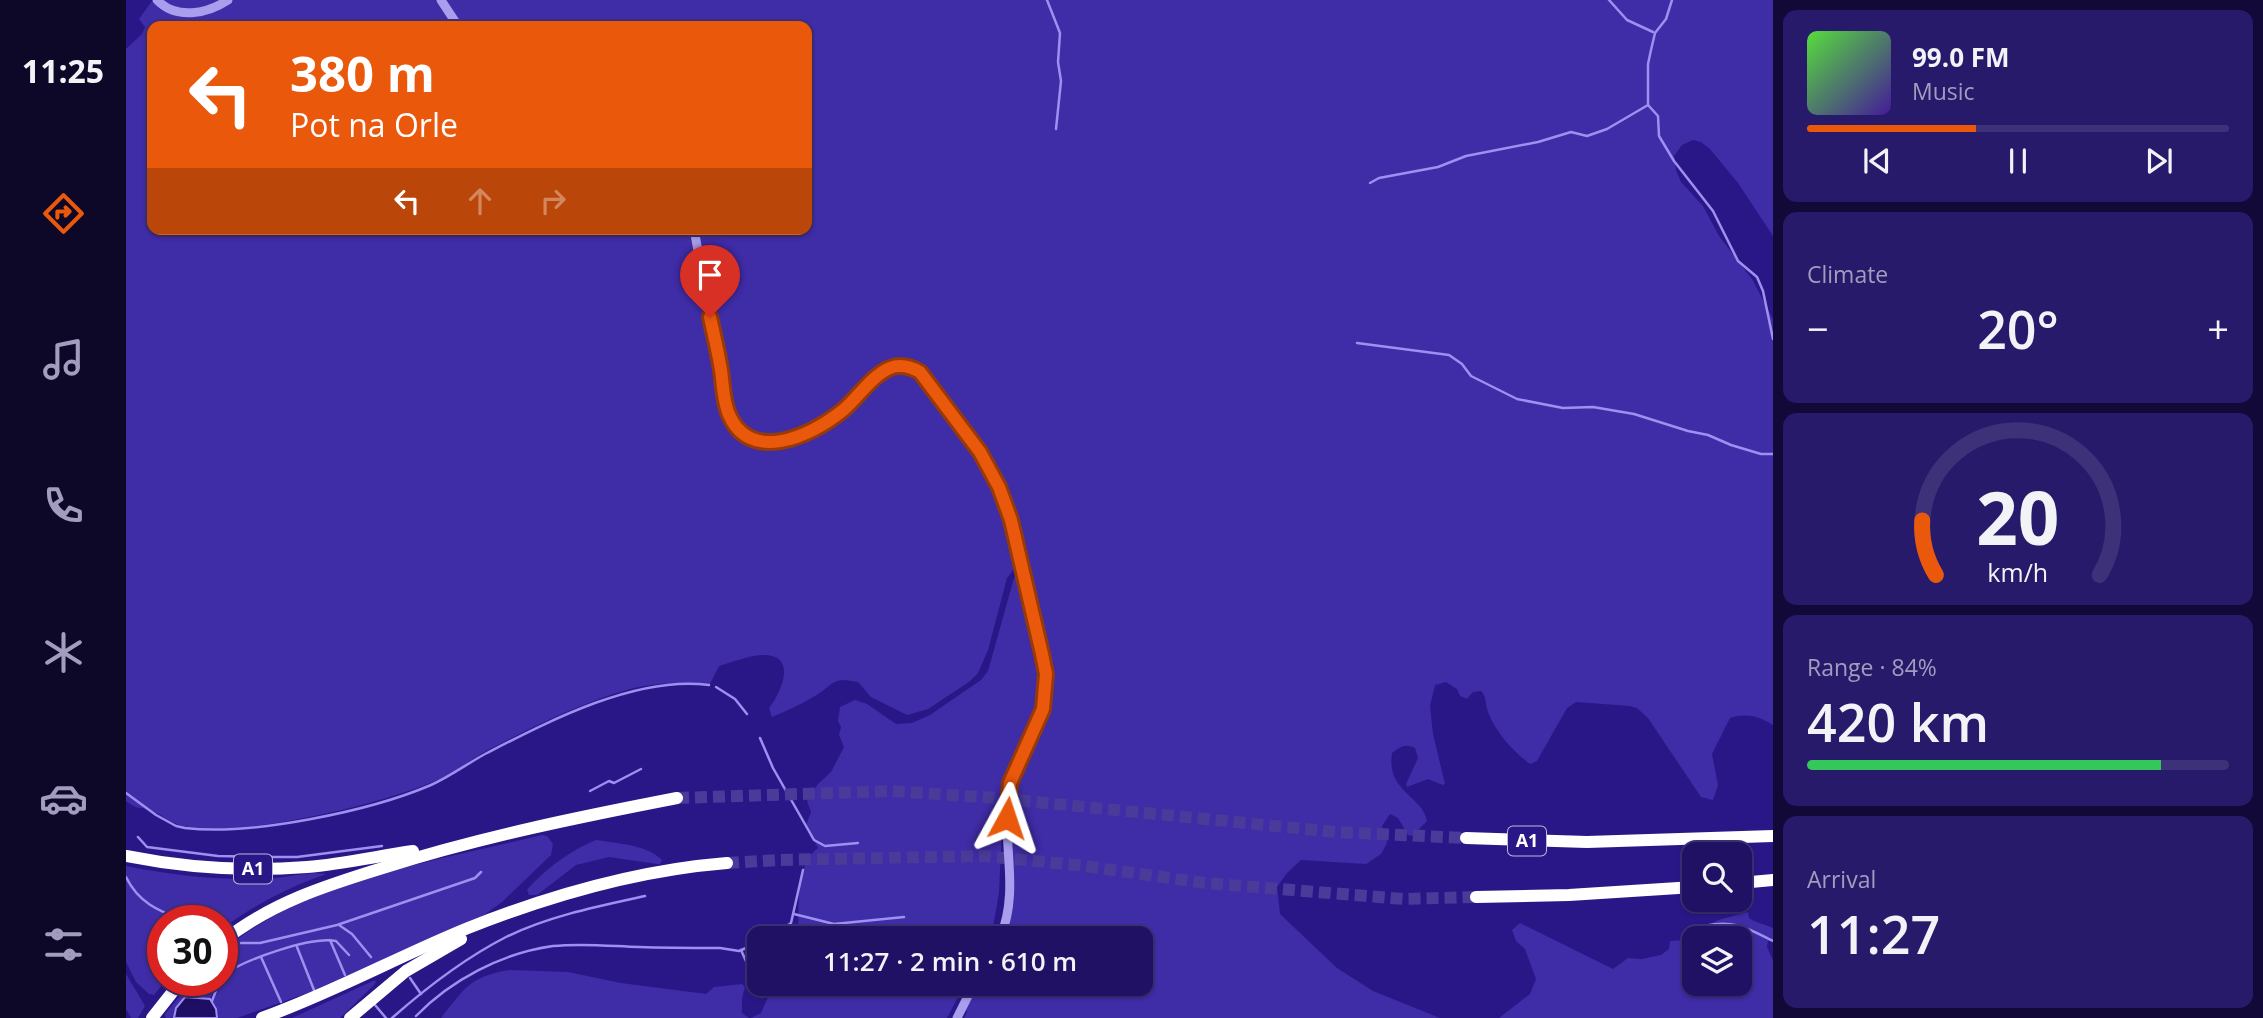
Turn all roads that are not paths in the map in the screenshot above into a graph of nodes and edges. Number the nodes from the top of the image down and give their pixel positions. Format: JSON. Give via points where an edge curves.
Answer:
{"nodes":[{"id":1,"x":157,"y":0,"type":"edge"},
{"id":2,"x":228,"y":0,"type":"edge"},
{"id":3,"x":441,"y":0,"type":"edge"},
{"id":4,"x":455,"y":21,"type":"edge"},
{"id":5,"x":695,"y":235,"type":"edge"},
{"id":6,"x":677,"y":798,"type":"tunnel mouth"},
{"id":7,"x":1767,"y":837,"type":"edge"},
{"id":8,"x":1466,"y":838,"type":"tunnel mouth"},
{"id":9,"x":445,"y":848,"type":"junction"},
{"id":10,"x":126,"y":856,"type":"edge"},
{"id":11,"x":727,"y":863,"type":"tunnel mouth"},
{"id":12,"x":1773,"y":880,"type":"edge"},
{"id":13,"x":1752,"y":882,"type":"edge"},
{"id":14,"x":1682,"y":888,"type":"edge"},
{"id":15,"x":1476,"y":898,"type":"tunnel mouth"},
{"id":16,"x":481,"y":924,"type":"junction"},
{"id":17,"x":1003,"y":926,"type":"edge"},
{"id":18,"x":238,"y":930,"type":"edge"},
{"id":19,"x":169,"y":996,"type":"edge"},
{"id":20,"x":968,"y":996,"type":"edge"},
{"id":21,"x":152,"y":1018,"type":"edge"},
{"id":22,"x":262,"y":1018,"type":"edge"},
{"id":23,"x":350,"y":1018,"type":"edge"},
{"id":24,"x":957,"y":1018,"type":"edge"}],
"edges":[{"from":1,"to":2,"type":"street","via":[[167,9],[189,13]]},
{"from":3,"to":4,"type":"street"},
{"from":5,"to":17,"type":"street","via":[[724,398],[743,435],[766,442],[802,435],[843,411],[889,368],[912,367],[932,386],[980,452],[999,487],[1011,520],[1046,674],[1039,722],[1010,783],[1011,880]]},
{"from":6,"to":9,"type":"highway","number":"A1"},
{"from":7,"to":8,"type":"highway","number":"A1","via":[[1587,842]]},
{"from":9,"to":10,"type":"highway","number":"A1","via":[[262,869],[190,867]]},
{"from":9,"to":18,"type":"highway","via":[[299,896]]},
{"from":11,"to":16,"type":"highway","via":[[605,884]]},
{"from":12,"to":13,"type":"highway"},
{"from":14,"to":15,"type":"highway"},
{"from":16,"to":22,"type":"highway"},
{"from":16,"to":23,"type":"highway","via":[[396,978]]},
{"from":19,"to":21,"type":"highway"},
{"from":20,"to":24,"type":"street"}]}
